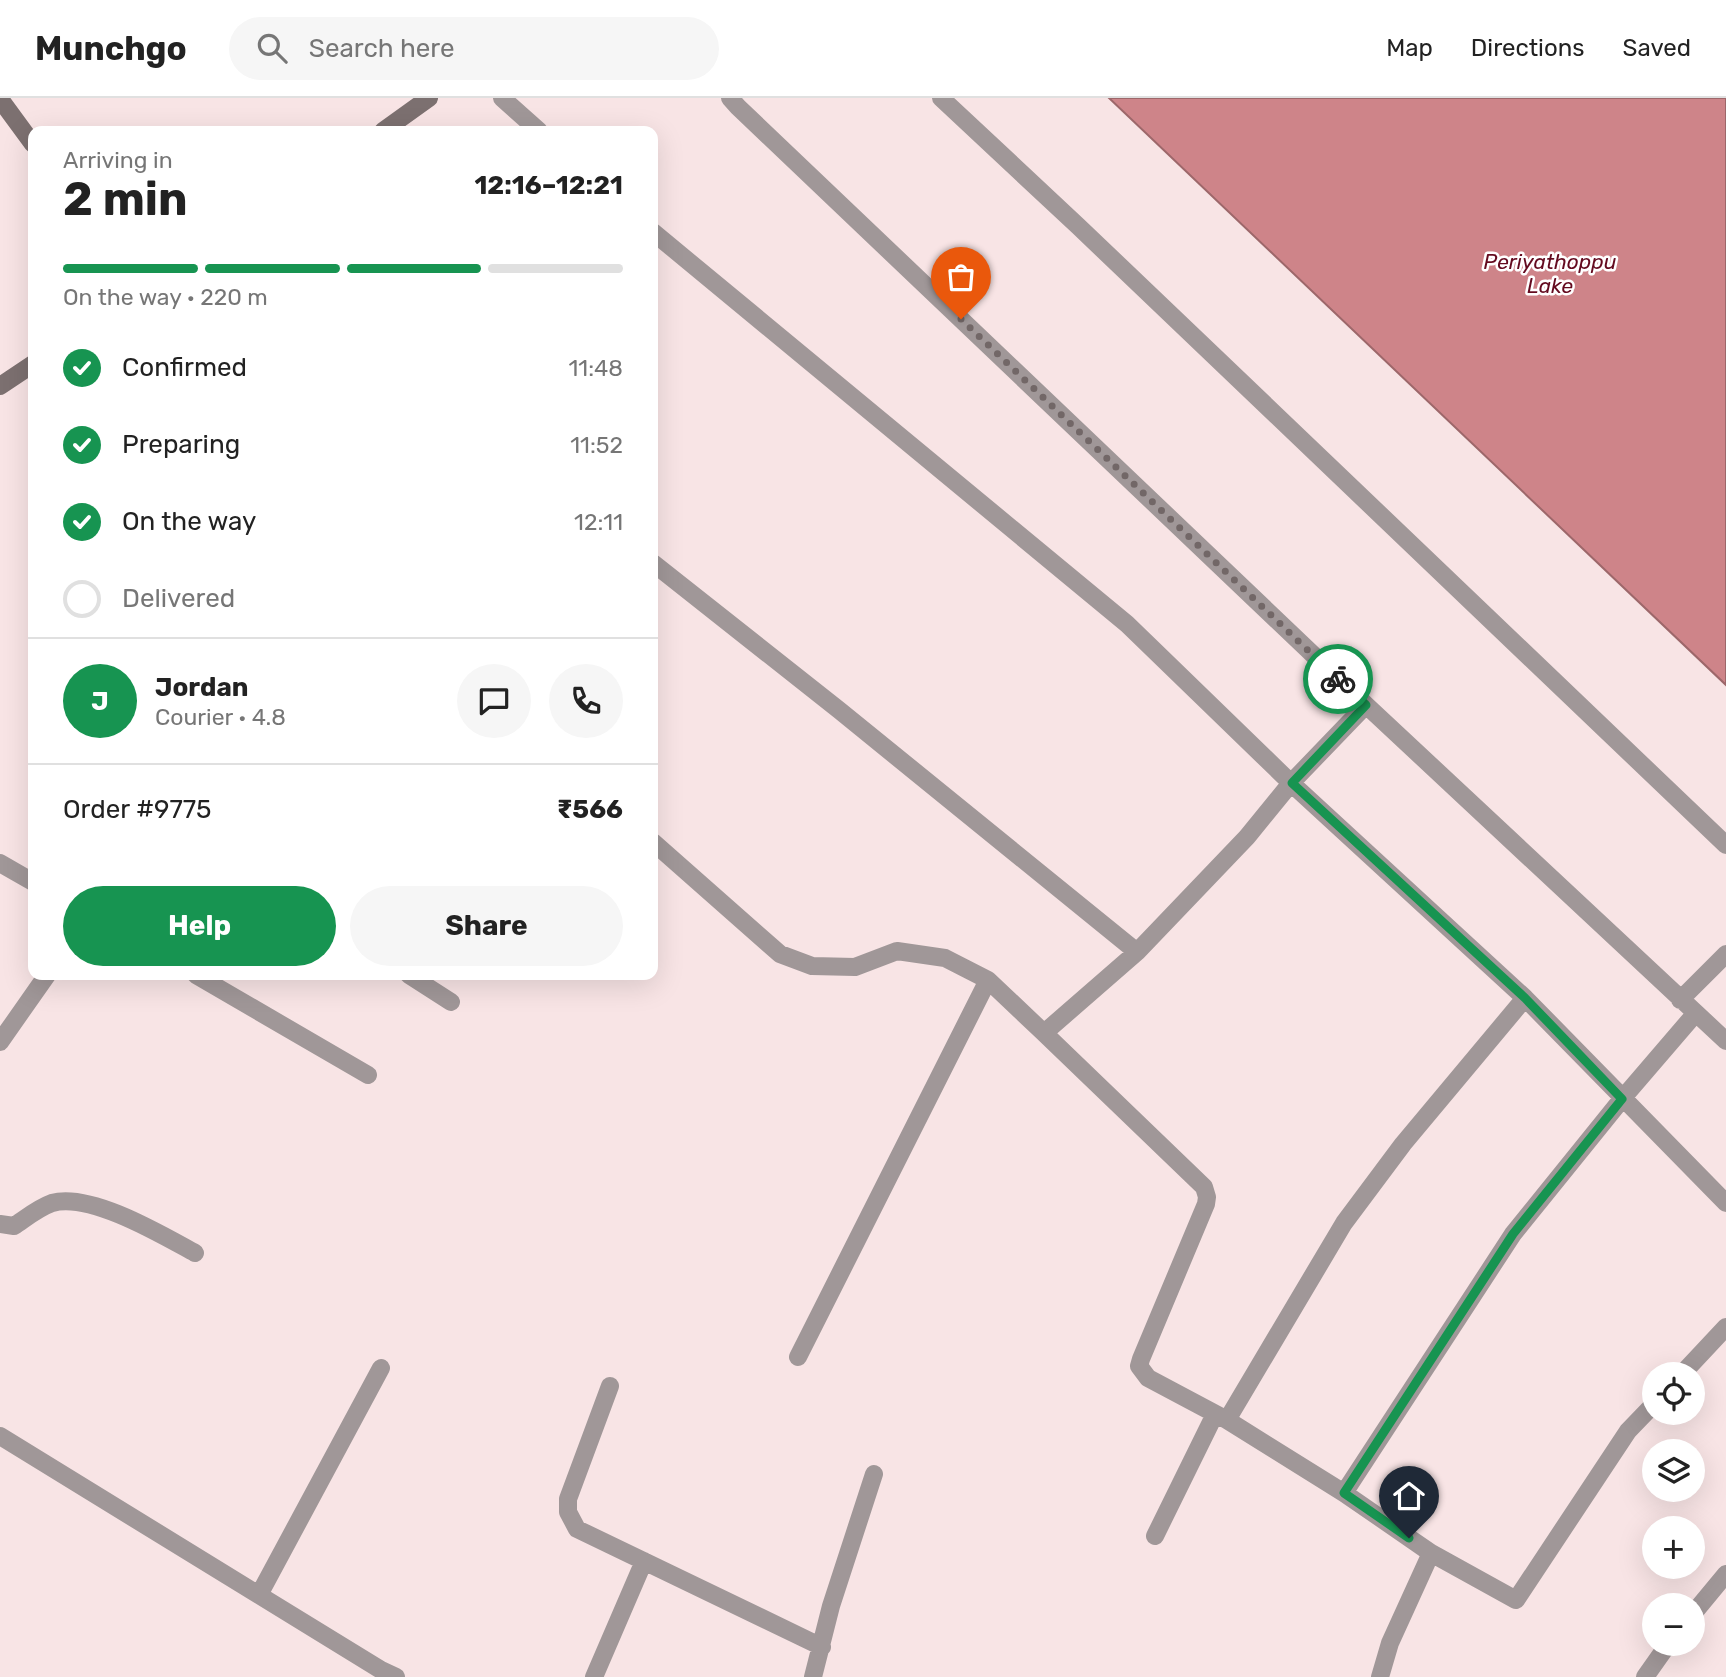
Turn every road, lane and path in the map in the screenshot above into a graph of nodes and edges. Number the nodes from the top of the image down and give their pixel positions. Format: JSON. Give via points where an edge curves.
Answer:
{"nodes":[{"id":1,"x":429,"y":98,"type":"edge"},
{"id":2,"x":502,"y":98,"type":"edge"},
{"id":3,"x":730,"y":98,"type":"edge"},
{"id":4,"x":941,"y":98,"type":"edge"},
{"id":5,"x":0,"y":99,"type":"edge"},
{"id":6,"x":390,"y":126,"type":"edge"},
{"id":7,"x":533,"y":126,"type":"edge"},
{"id":8,"x":28,"y":137,"type":"edge"},
{"id":9,"x":658,"y":236,"type":"edge"},
{"id":10,"x":28,"y":367,"type":"edge"},
{"id":11,"x":0,"y":386,"type":"edge"},
{"id":12,"x":658,"y":566,"type":"edge"},
{"id":13,"x":1366,"y":705,"type":"junction"},
{"id":14,"x":1292,"y":783,"type":"junction"},
{"id":15,"x":1726,"y":845,"type":"edge"},
{"id":16,"x":658,"y":846,"type":"edge"},
{"id":17,"x":0,"y":863,"type":"edge"},
{"id":18,"x":28,"y":879,"type":"edge"},
{"id":19,"x":1138,"y":951,"type":"junction"},
{"id":20,"x":1726,"y":954,"type":"edge"},
{"id":21,"x":43,"y":980,"type":"edge"},
{"id":22,"x":205,"y":980,"type":"edge"},
{"id":23,"x":417,"y":980,"type":"edge"},
{"id":24,"x":988,"y":980,"type":"junction"},
{"id":25,"x":1525,"y":998,"type":"junction"},
{"id":26,"x":1680,"y":1000,"type":"junction"},
{"id":27,"x":451,"y":1002,"type":"dead end"},
{"id":28,"x":1695,"y":1014,"type":"junction"},
{"id":29,"x":1044,"y":1032,"type":"junction"},
{"id":30,"x":1726,"y":1041,"type":"edge"},
{"id":31,"x":0,"y":1042,"type":"edge"},
{"id":32,"x":368,"y":1075,"type":"dead end"},
{"id":33,"x":1622,"y":1099,"type":"junction"},
{"id":34,"x":1726,"y":1203,"type":"edge"},
{"id":35,"x":0,"y":1224,"type":"edge"},
{"id":36,"x":195,"y":1253,"type":"dead end"},
{"id":37,"x":1726,"y":1326,"type":"edge"},
{"id":38,"x":798,"y":1357,"type":"dead end"},
{"id":39,"x":1693,"y":1362,"type":"edge"},
{"id":40,"x":381,"y":1368,"type":"dead end"},
{"id":41,"x":610,"y":1386,"type":"dead end"},
{"id":42,"x":1642,"y":1416,"type":"edge"},
{"id":43,"x":1221,"y":1417,"type":"junction"},
{"id":44,"x":0,"y":1436,"type":"edge"},
{"id":45,"x":874,"y":1474,"type":"dead end"},
{"id":46,"x":1344,"y":1493,"type":"junction"},
{"id":47,"x":1156,"y":1536,"type":"dead end"},
{"id":48,"x":1431,"y":1553,"type":"junction"},
{"id":49,"x":644,"y":1561,"type":"junction"},
{"id":50,"x":1726,"y":1574,"type":"edge"},
{"id":51,"x":258,"y":1595,"type":"junction"},
{"id":52,"x":1705,"y":1599,"type":"edge"},
{"id":53,"x":822,"y":1647,"type":"junction"},
{"id":54,"x":1660,"y":1656,"type":"edge"},
{"id":55,"x":396,"y":1677,"type":"edge"},
{"id":56,"x":594,"y":1677,"type":"edge"},
{"id":57,"x":813,"y":1677,"type":"edge"},
{"id":58,"x":1380,"y":1677,"type":"edge"},
{"id":59,"x":1645,"y":1677,"type":"edge"}],
"edges":[{"from":1,"to":6,"type":"main road"},
{"from":2,"to":7,"type":"street"},
{"from":3,"to":13,"type":"street"},
{"from":4,"to":15,"type":"street"},
{"from":5,"to":8,"type":"main road"},
{"from":9,"to":14,"type":"street","via":[[1127,624]]},
{"from":10,"to":11,"type":"main road"},
{"from":12,"to":19,"type":"street"},
{"from":13,"to":14,"type":"street"},
{"from":13,"to":26,"type":"street"},
{"from":14,"to":19,"type":"street"},
{"from":14,"to":25,"type":"street"},
{"from":16,"to":24,"type":"street","via":[[780,954],[812,967],[855,967],[897,951],[945,958]]},
{"from":17,"to":18,"type":"street"},
{"from":19,"to":29,"type":"street"},
{"from":20,"to":26,"type":"street"},
{"from":21,"to":31,"type":"street"},
{"from":22,"to":32,"type":"street"},
{"from":23,"to":27,"type":"street"},
{"from":24,"to":29,"type":"street"},
{"from":24,"to":38,"type":"street"},
{"from":25,"to":33,"type":"street"},
{"from":25,"to":43,"type":"street","via":[[1403,1144],[1344,1223]]},
{"from":26,"to":28,"type":"street"},
{"from":28,"to":30,"type":"street"},
{"from":28,"to":33,"type":"street"},
{"from":29,"to":43,"type":"street","via":[[1204,1186],[1206,1205],[1139,1366],[1148,1378]]},
{"from":33,"to":34,"type":"street"},
{"from":33,"to":46,"type":"street","via":[[1513,1234]]},
{"from":35,"to":36,"type":"street","via":[[14,1226],[54,1203],[80,1202],[136,1221]]},
{"from":37,"to":39,"type":"street"},
{"from":40,"to":51,"type":"street"},
{"from":41,"to":49,"type":"street","via":[[568,1499],[568,1512],[577,1528]]},
{"from":42,"to":48,"type":"street","via":[[1628,1430],[1516,1600]]},
{"from":43,"to":46,"type":"street"},
{"from":43,"to":47,"type":"street"},
{"from":44,"to":51,"type":"street"},
{"from":45,"to":53,"type":"street"},
{"from":46,"to":48,"type":"street"},
{"from":48,"to":58,"type":"street","via":[[1390,1643]]},
{"from":49,"to":53,"type":"street"},
{"from":49,"to":56,"type":"street"},
{"from":50,"to":52,"type":"street"},
{"from":51,"to":55,"type":"street"},
{"from":53,"to":57,"type":"street"},
{"from":54,"to":59,"type":"street"}]}
